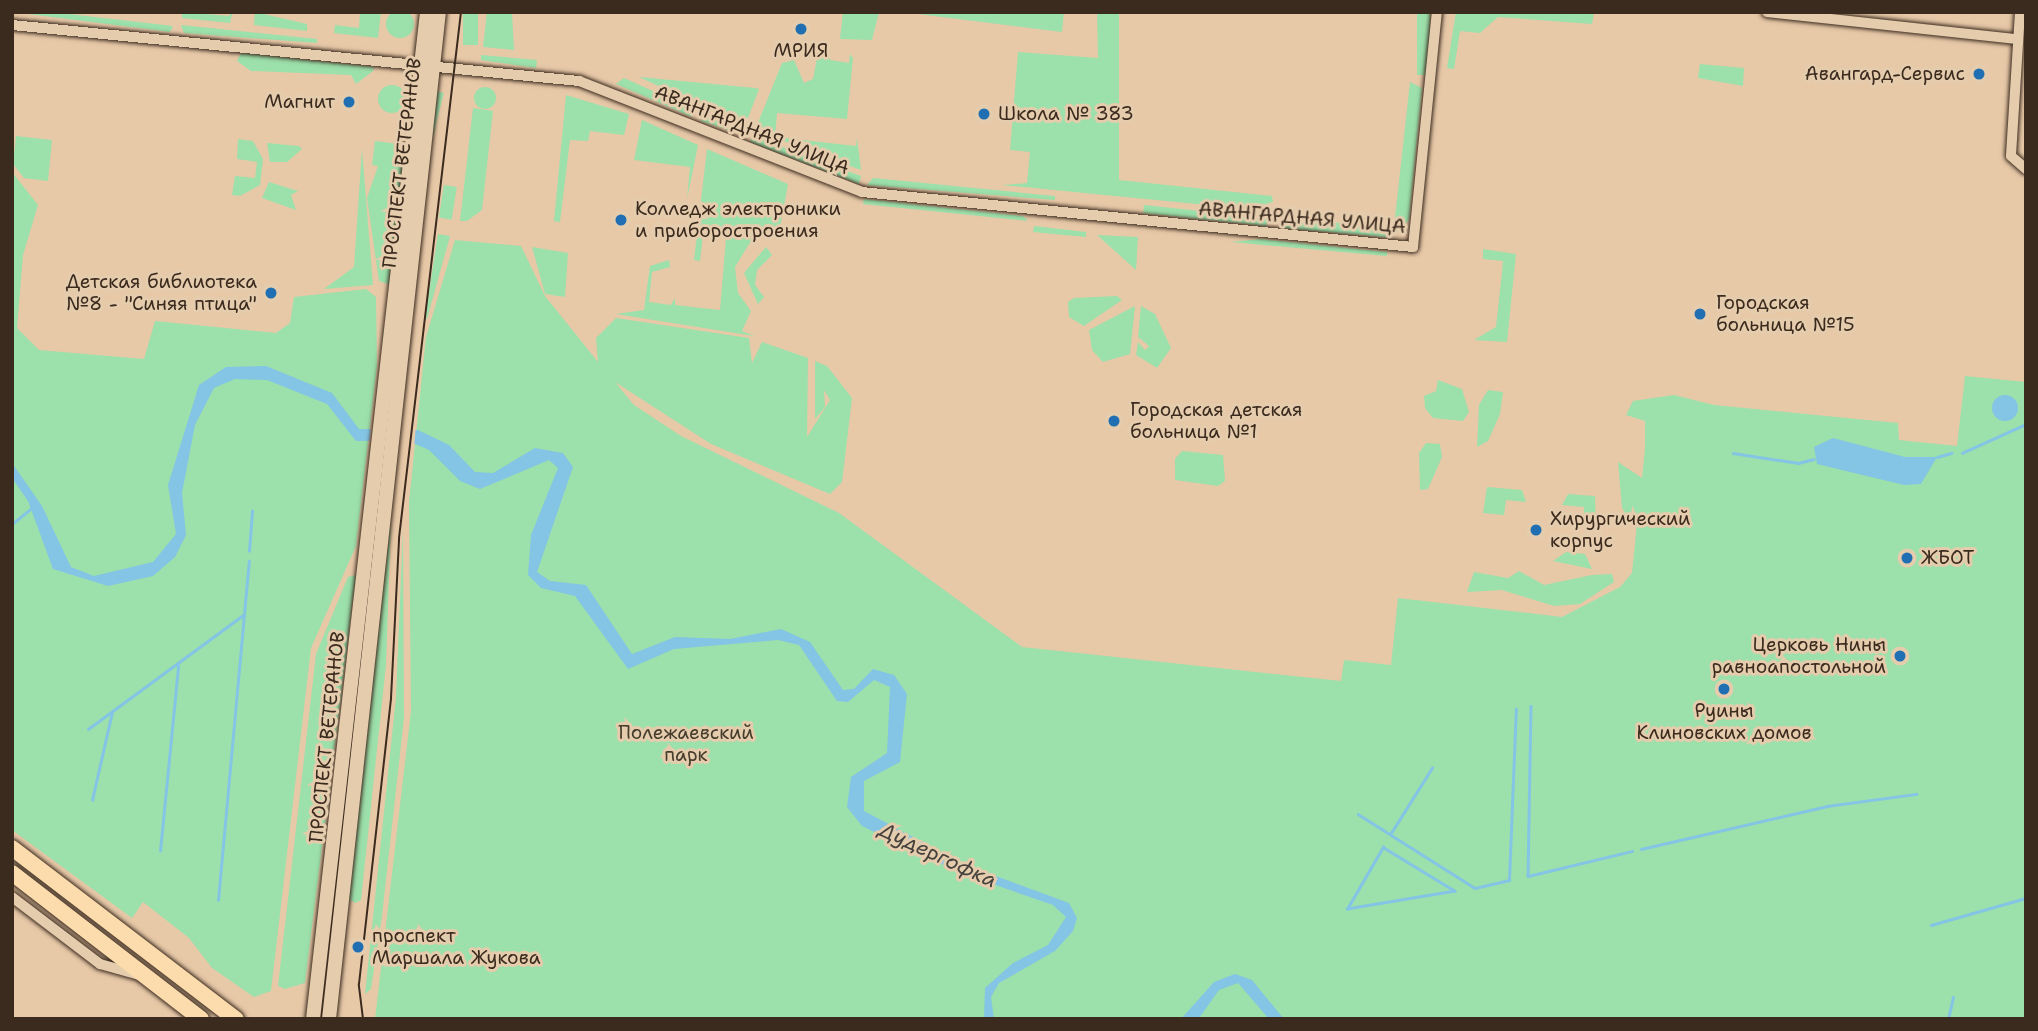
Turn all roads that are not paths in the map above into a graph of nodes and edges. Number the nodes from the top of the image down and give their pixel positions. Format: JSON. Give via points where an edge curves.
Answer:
{"nodes":[{"id":1,"x":427,"y":12,"type":"edge"},
{"id":2,"x":439,"y":12,"type":"edge"},
{"id":3,"x":1437,"y":12,"type":"edge"},
{"id":4,"x":1767,"y":12,"type":"edge"},
{"id":5,"x":2020,"y":12,"type":"edge"},
{"id":6,"x":12,"y":25,"type":"edge"},
{"id":7,"x":2017,"y":39,"type":"junction"},
{"id":8,"x":427,"y":65,"type":"junction"},
{"id":9,"x":2026,"y":169,"type":"edge"},
{"id":10,"x":383,"y":460,"type":"junction"},
{"id":11,"x":12,"y":848,"type":"edge"},
{"id":12,"x":12,"y":873,"type":"edge"},
{"id":13,"x":12,"y":897,"type":"edge"},
{"id":14,"x":150,"y":978,"type":"junction"},
{"id":15,"x":201,"y":1019,"type":"edge"},
{"id":16,"x":236,"y":1019,"type":"edge"},
{"id":17,"x":313,"y":1019,"type":"edge"},
{"id":18,"x":329,"y":1019,"type":"edge"}],
"edges":[{"from":1,"to":8,"type":"main road","name":"ПРОСПЕКТ ВЕТЕРАНОВ"},
{"from":2,"to":8,"type":"main road","name":"ПРОСПЕКТ ВЕТЕРАНОВ"},
{"from":3,"to":8,"type":"street","name":"АВАНГАРДНАЯ УЛИЦА","via":[[1413,247],[862,191],[816,178],[591,83]]},
{"from":4,"to":7,"type":"street"},
{"from":5,"to":7,"type":"street"},
{"from":6,"to":8,"type":"street","name":"АВАНГАРДНАЯ УЛИЦА"},
{"from":7,"to":9,"type":"street","via":[[2011,156]]},
{"from":8,"to":10,"type":"main road","name":"ПРОСПЕКТ ВЕТЕРАНОВ"},
{"from":10,"to":17,"type":"main road","name":"ПРОСПЕКТ ВЕТЕРАНОВ"},
{"from":10,"to":18,"type":"main road","name":"ПРОСПЕКТ ВЕТЕРАНОВ"},
{"from":11,"to":16,"type":"main road"},
{"from":12,"to":14,"type":"main road"},
{"from":13,"to":14,"type":"street","via":[[100,964]]},
{"from":14,"to":15,"type":"main road"}]}
